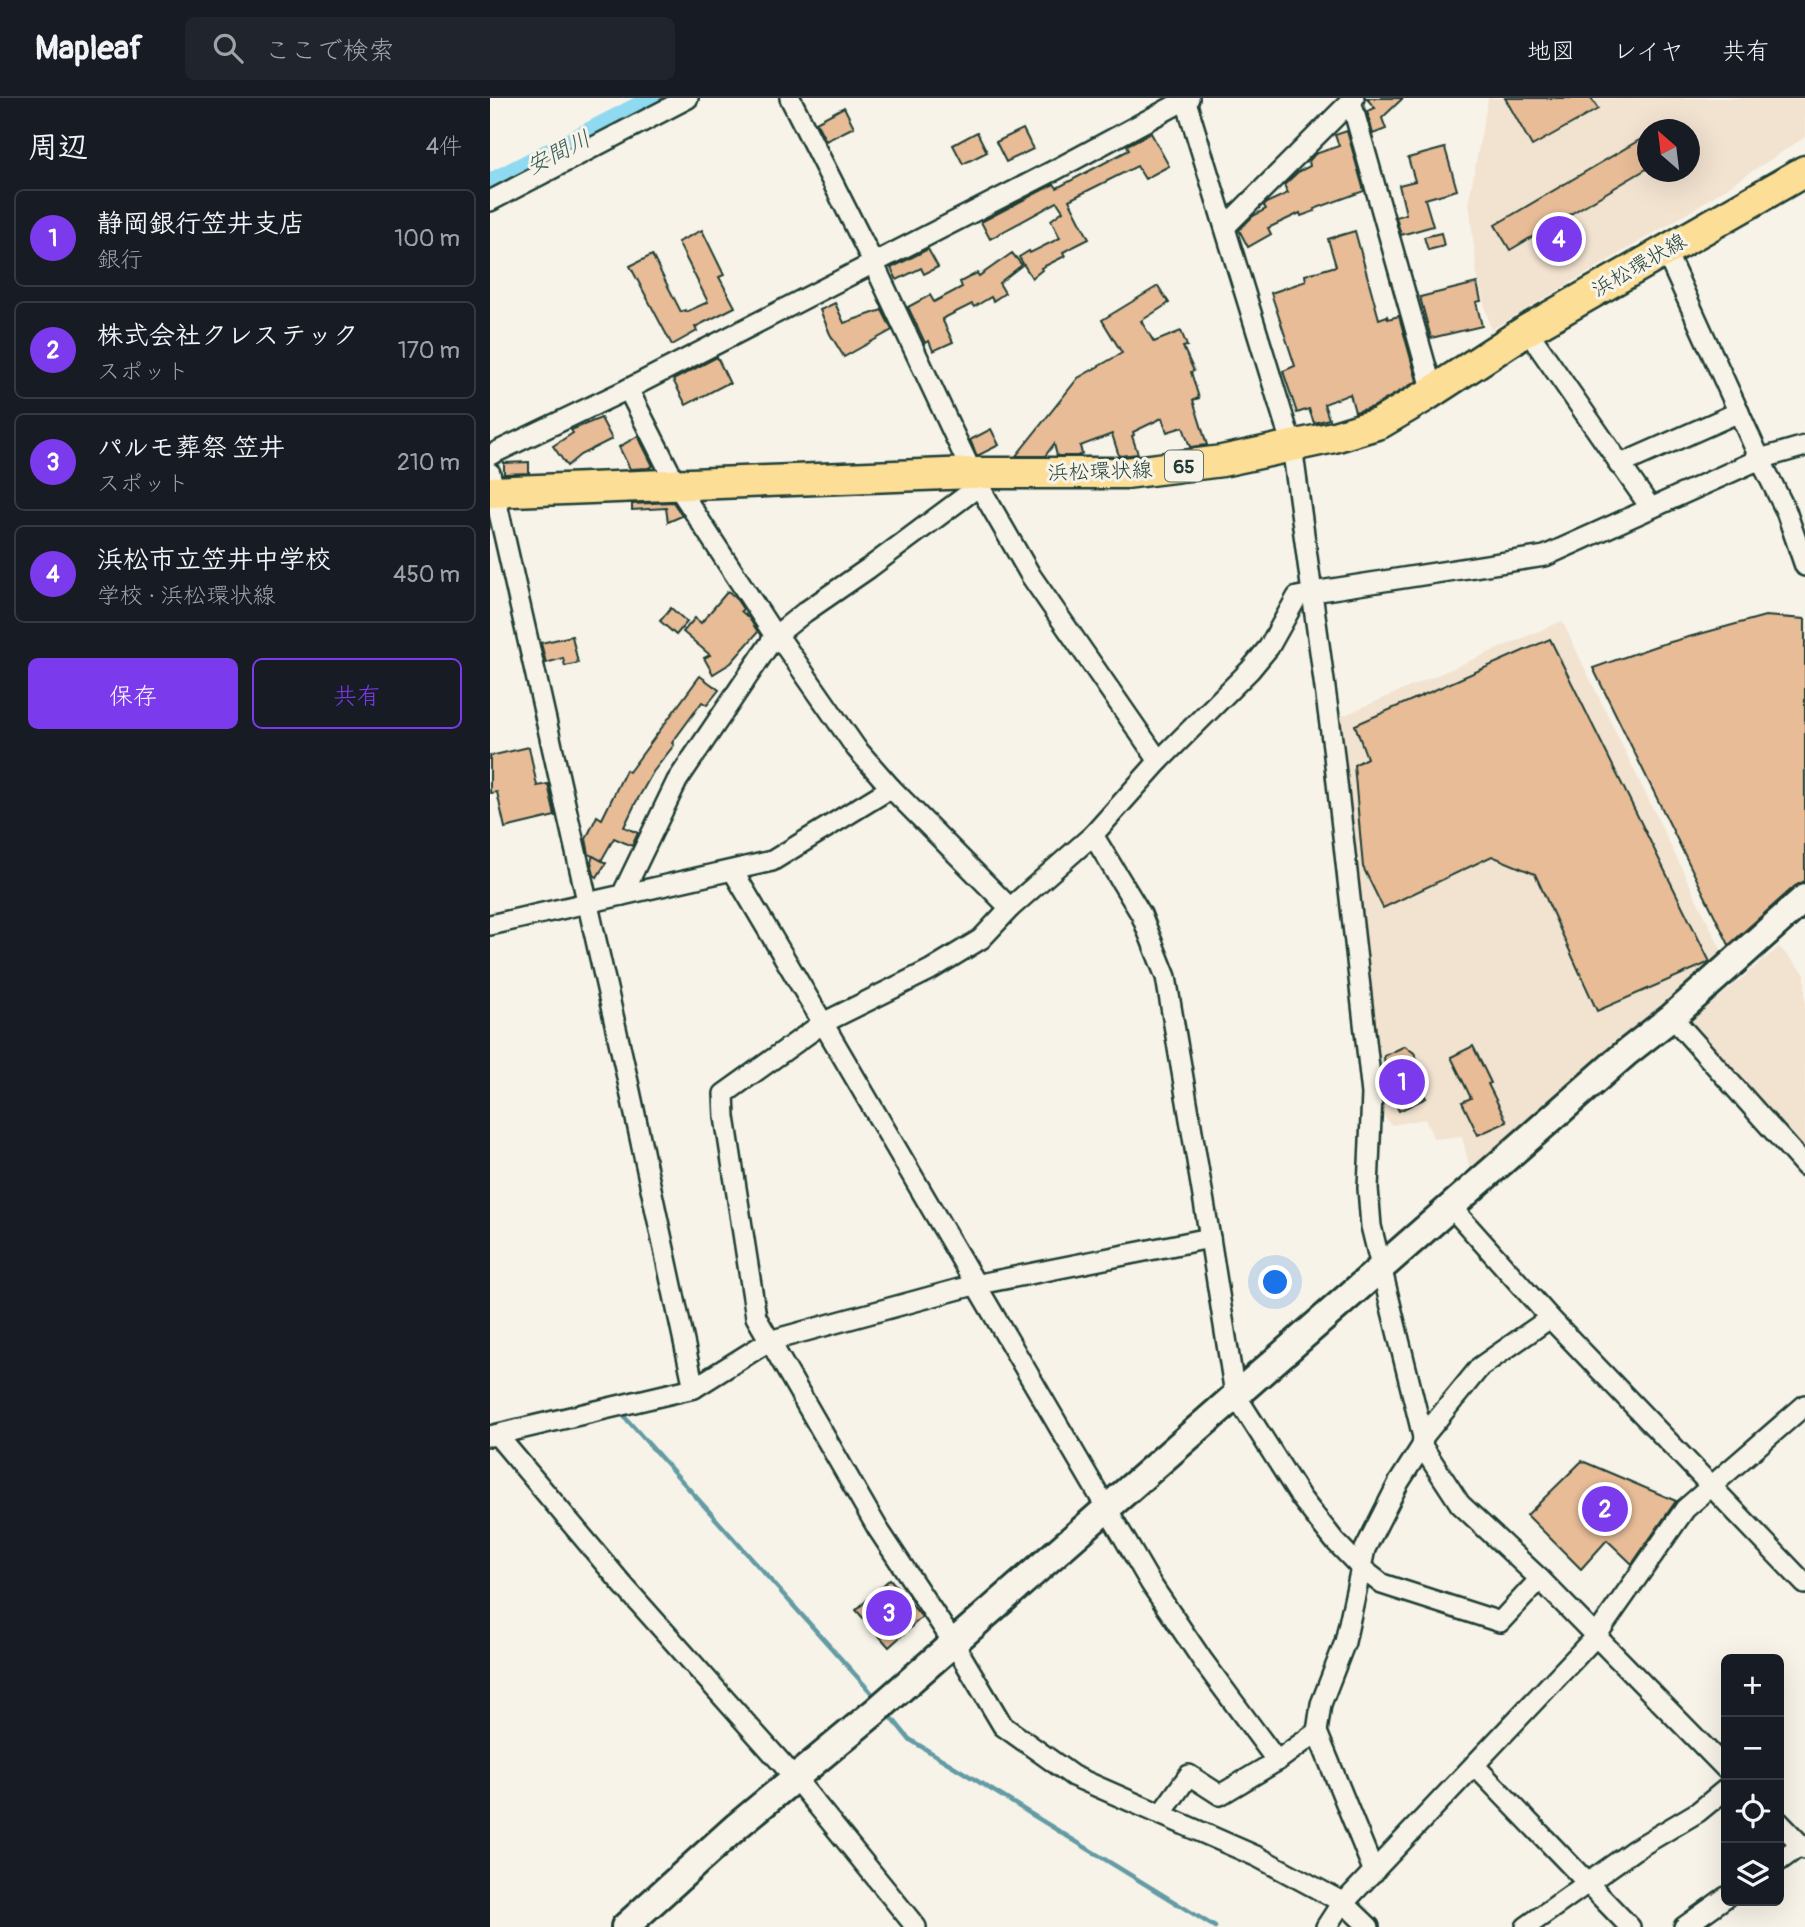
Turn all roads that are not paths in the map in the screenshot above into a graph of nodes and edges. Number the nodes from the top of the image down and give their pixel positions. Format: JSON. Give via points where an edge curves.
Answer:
{"nodes":[{"id":1,"x":688,"y":98,"type":"edge"},
{"id":2,"x":790,"y":98,"type":"edge"},
{"id":3,"x":1187,"y":99,"type":"edge"},
{"id":4,"x":1353,"y":99,"type":"edge"},
{"id":5,"x":1805,"y":171,"type":"edge"},
{"id":6,"x":490,"y":201,"type":"edge"},
{"id":7,"x":1225,"y":227,"type":"junction"},
{"id":8,"x":1665,"y":250,"type":"junction"},
{"id":9,"x":873,"y":262,"type":"junction"},
{"id":10,"x":1527,"y":330,"type":"junction"},
{"id":11,"x":628,"y":389,"type":"junction"},
{"id":12,"x":1433,"y":392,"type":"junction"},
{"id":13,"x":1739,"y":412,"type":"junction"},
{"id":14,"x":1292,"y":446,"type":"junction"},
{"id":15,"x":1805,"y":446,"type":"edge"},
{"id":16,"x":490,"y":455,"type":"edge"},
{"id":17,"x":1760,"y":458,"type":"junction"},
{"id":18,"x":1619,"y":465,"type":"junction"},
{"id":19,"x":975,"y":479,"type":"junction"},
{"id":20,"x":676,"y":484,"type":"junction"},
{"id":21,"x":491,"y":486,"type":"edge"},
{"id":22,"x":1650,"y":507,"type":"junction"},
{"id":23,"x":1805,"y":566,"type":"edge"},
{"id":24,"x":1313,"y":593,"type":"junction"},
{"id":25,"x":775,"y":636,"type":"junction"},
{"id":26,"x":1159,"y":761,"type":"junction"},
{"id":27,"x":891,"y":788,"type":"junction"},
{"id":28,"x":1094,"y":835,"type":"junction"},
{"id":29,"x":733,"y":871,"type":"junction"},
{"id":30,"x":622,"y":895,"type":"junction"},
{"id":31,"x":1805,"y":898,"type":"edge"},
{"id":32,"x":586,"y":904,"type":"junction"},
{"id":33,"x":1010,"y":908,"type":"junction"},
{"id":34,"x":490,"y":925,"type":"edge"},
{"id":35,"x":1672,"y":1017,"type":"junction"},
{"id":36,"x":823,"y":1023,"type":"junction"},
{"id":37,"x":1805,"y":1166,"type":"edge"},
{"id":38,"x":1451,"y":1207,"type":"junction"},
{"id":39,"x":1210,"y":1238,"type":"junction"},
{"id":40,"x":1380,"y":1267,"type":"junction"},
{"id":41,"x":974,"y":1285,"type":"junction"},
{"id":42,"x":1550,"y":1318,"type":"junction"},
{"id":43,"x":769,"y":1341,"type":"junction"},
{"id":44,"x":694,"y":1388,"type":"junction"},
{"id":45,"x":1235,"y":1394,"type":"junction"},
{"id":46,"x":1805,"y":1405,"type":"edge"},
{"id":47,"x":493,"y":1435,"type":"edge"},
{"id":48,"x":1423,"y":1442,"type":"junction"},
{"id":49,"x":1712,"y":1485,"type":"junction"},
{"id":50,"x":1107,"y":1508,"type":"junction"},
{"id":51,"x":1360,"y":1567,"type":"junction"},
{"id":52,"x":1540,"y":1579,"type":"junction"},
{"id":53,"x":1805,"y":1584,"type":"edge"},
{"id":54,"x":1596,"y":1636,"type":"junction"},
{"id":55,"x":953,"y":1642,"type":"junction"},
{"id":56,"x":1317,"y":1732,"type":"junction"},
{"id":57,"x":1277,"y":1761,"type":"junction"},
{"id":58,"x":1721,"y":1764,"type":"edge"},
{"id":59,"x":1475,"y":1766,"type":"junction"},
{"id":60,"x":795,"y":1778,"type":"junction"},
{"id":61,"x":1721,"y":1793,"type":"edge"},
{"id":62,"x":1161,"y":1814,"type":"junction"},
{"id":63,"x":1784,"y":1827,"type":"edge"},
{"id":64,"x":1803,"y":1847,"type":"edge"},
{"id":65,"x":1784,"y":1858,"type":"edge"},
{"id":66,"x":1374,"y":1872,"type":"junction"},
{"id":67,"x":1587,"y":1883,"type":"junction"},
{"id":68,"x":1721,"y":1901,"type":"edge"},
{"id":69,"x":1344,"y":1903,"type":"junction"},
{"id":70,"x":625,"y":1927,"type":"edge"},
{"id":71,"x":916,"y":1927,"type":"edge"},
{"id":72,"x":1326,"y":1927,"type":"edge"},
{"id":73,"x":1369,"y":1927,"type":"edge"},
{"id":74,"x":1526,"y":1927,"type":"edge"},
{"id":75,"x":1630,"y":1927,"type":"edge"},
{"id":76,"x":1684,"y":1927,"type":"edge"}],
"edges":[{"from":1,"to":6,"type":"street"},
{"from":2,"to":9,"type":"street"},
{"from":3,"to":7,"type":"street"},
{"from":3,"to":9,"type":"street"},
{"from":4,"to":7,"type":"street"},
{"from":4,"to":12,"type":"street"},
{"from":5,"to":8,"type":"main road","name":"浜松環状線","number":"65"},
{"from":7,"to":14,"type":"street"},
{"from":8,"to":10,"type":"main road","name":"浜松環状線","number":"65"},
{"from":8,"to":13,"type":"street"},
{"from":9,"to":11,"type":"street"},
{"from":9,"to":19,"type":"street"},
{"from":10,"to":12,"type":"main road","name":"浜松環状線","number":"65"},
{"from":10,"to":18,"type":"street"},
{"from":11,"to":16,"type":"street"},
{"from":11,"to":20,"type":"street"},
{"from":12,"to":14,"type":"main road","name":"浜松環状線","number":"65","via":[[1380,423]]},
{"from":13,"to":17,"type":"street"},
{"from":13,"to":18,"type":"street"},
{"from":14,"to":19,"type":"main road","name":"浜松環状線","number":"65","via":[[1222,461],[1126,473]]},
{"from":14,"to":24,"type":"street"},
{"from":15,"to":17,"type":"street"},
{"from":17,"to":22,"type":"street"},
{"from":17,"to":23,"type":"street","via":[[1786,511]]},
{"from":18,"to":22,"type":"street"},
{"from":19,"to":20,"type":"main road","name":"浜松環状線","number":"65"},
{"from":19,"to":25,"type":"street","via":[[869,568]]},
{"from":19,"to":26,"type":"street","via":[[1031,576]]},
{"from":20,"to":21,"type":"main road","name":"浜松環状線","number":"65"},
{"from":20,"to":25,"type":"street"},
{"from":21,"to":32,"type":"street"},
{"from":22,"to":24,"type":"street","via":[[1545,555]]},
{"from":24,"to":26,"type":"street","via":[[1297,597],[1263,654]]},
{"from":24,"to":40,"type":"street","via":[[1373,1094],[1368,1188]]},
{"from":25,"to":27,"type":"street"},
{"from":25,"to":30,"type":"street","via":[[677,781]]},
{"from":26,"to":28,"type":"street"},
{"from":27,"to":29,"type":"street","via":[[772,862]]},
{"from":27,"to":33,"type":"street"},
{"from":28,"to":33,"type":"street"},
{"from":28,"to":39,"type":"street","via":[[1141,914],[1166,976]]},
{"from":29,"to":30,"type":"street"},
{"from":29,"to":36,"type":"street"},
{"from":30,"to":32,"type":"street"},
{"from":31,"to":35,"type":"street"},
{"from":32,"to":34,"type":"street"},
{"from":32,"to":44,"type":"street"},
{"from":33,"to":36,"type":"street","via":[[981,939]]},
{"from":35,"to":37,"type":"street"},
{"from":35,"to":38,"type":"street"},
{"from":36,"to":41,"type":"street"},
{"from":36,"to":43,"type":"street","via":[[724,1094],[756,1317]]},
{"from":38,"to":40,"type":"street"},
{"from":38,"to":42,"type":"street"},
{"from":39,"to":41,"type":"street"},
{"from":39,"to":45,"type":"street"},
{"from":40,"to":45,"type":"street"},
{"from":40,"to":48,"type":"street"},
{"from":41,"to":43,"type":"street"},
{"from":41,"to":50,"type":"street"},
{"from":42,"to":48,"type":"street","via":[[1480,1367]]},
{"from":42,"to":49,"type":"street"},
{"from":43,"to":44,"type":"street"},
{"from":43,"to":55,"type":"street","via":[[878,1529]]},
{"from":44,"to":47,"type":"street"},
{"from":45,"to":50,"type":"street"},
{"from":45,"to":51,"type":"street","via":[[1301,1499]]},
{"from":46,"to":49,"type":"street"},
{"from":47,"to":60,"type":"street"},
{"from":48,"to":51,"type":"street","via":[[1374,1528]]},
{"from":48,"to":52,"type":"street","via":[[1460,1504]]},
{"from":49,"to":53,"type":"street"},
{"from":49,"to":54,"type":"street","via":[[1685,1508]]},
{"from":50,"to":55,"type":"street"},
{"from":50,"to":57,"type":"street","via":[[1150,1584]]},
{"from":51,"to":52,"type":"street","via":[[1382,1584],[1500,1622]]},
{"from":51,"to":56,"type":"street","via":[[1345,1642],[1321,1704]]},
{"from":52,"to":54,"type":"street"},
{"from":54,"to":58,"type":"street"},
{"from":54,"to":59,"type":"street"},
{"from":55,"to":60,"type":"street"},
{"from":55,"to":62,"type":"street","via":[[1003,1726],[1073,1776]]},
{"from":56,"to":57,"type":"street"},
{"from":56,"to":66,"type":"street"},
{"from":57,"to":62,"type":"street","via":[[1220,1796],[1189,1775]]},
{"from":59,"to":66,"type":"street"},
{"from":59,"to":67,"type":"street"},
{"from":60,"to":70,"type":"street"},
{"from":60,"to":71,"type":"street"},
{"from":61,"to":67,"type":"street"},
{"from":62,"to":69,"type":"street","via":[[1258,1857]]},
{"from":63,"to":64,"type":"street"},
{"from":64,"to":65,"type":"street"},
{"from":66,"to":69,"type":"street"},
{"from":67,"to":74,"type":"street"},
{"from":67,"to":75,"type":"street"},
{"from":68,"to":76,"type":"street"},
{"from":69,"to":72,"type":"street"},
{"from":69,"to":73,"type":"street"}]}
